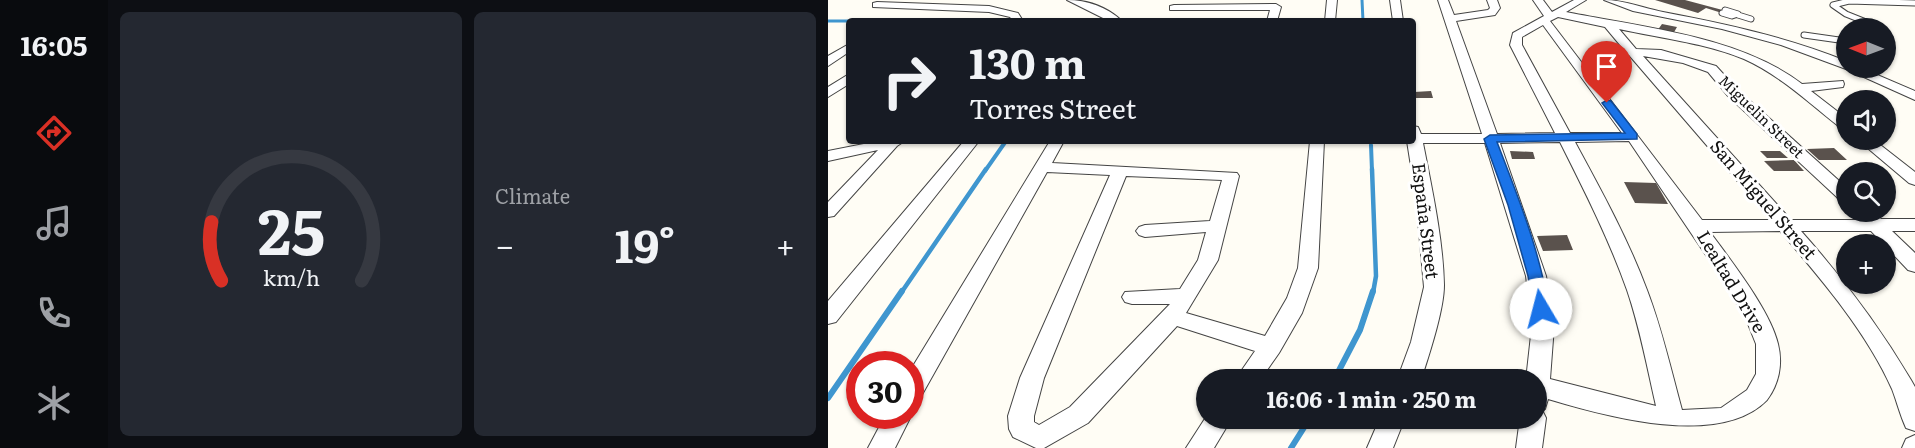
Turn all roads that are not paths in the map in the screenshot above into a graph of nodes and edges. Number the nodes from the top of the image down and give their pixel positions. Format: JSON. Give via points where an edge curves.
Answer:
{"nodes":[{"id":1,"x":1072,"y":0,"type":"edge"},
{"id":2,"x":1332,"y":0,"type":"edge"},
{"id":3,"x":1395,"y":0,"type":"edge"},
{"id":4,"x":1443,"y":0,"type":"edge"},
{"id":5,"x":1492,"y":0,"type":"edge"},
{"id":6,"x":1538,"y":0,"type":"edge"},
{"id":7,"x":1581,"y":0,"type":"edge"},
{"id":8,"x":1609,"y":0,"type":"edge"},
{"id":9,"x":1622,"y":0,"type":"edge"},
{"id":10,"x":1851,"y":1,"type":"edge"},
{"id":11,"x":880,"y":2,"type":"edge"},
{"id":12,"x":1915,"y":3,"type":"edge"},
{"id":13,"x":1173,"y":4,"type":"edge"},
{"id":14,"x":1726,"y":16,"type":"junction"},
{"id":15,"x":871,"y":17,"type":"dead end"},
{"id":16,"x":1551,"y":17,"type":"junction"},
{"id":17,"x":1016,"y":18,"type":"edge"},
{"id":18,"x":1112,"y":18,"type":"edge"},
{"id":19,"x":1184,"y":18,"type":"edge"},
{"id":20,"x":1273,"y":18,"type":"edge"},
{"id":21,"x":1330,"y":18,"type":"edge"},
{"id":22,"x":1398,"y":18,"type":"edge"},
{"id":23,"x":1857,"y":18,"type":"edge"},
{"id":24,"x":1451,"y":19,"type":"junction"},
{"id":25,"x":1752,"y":19,"type":"dead end"},
{"id":26,"x":1609,"y":25,"type":"junction"},
{"id":27,"x":1804,"y":35,"type":"dead end"},
{"id":28,"x":1836,"y":41,"type":"edge"},
{"id":29,"x":846,"y":43,"type":"edge"},
{"id":30,"x":1630,"y":52,"type":"junction"},
{"id":31,"x":1836,"y":55,"type":"edge"},
{"id":32,"x":828,"y":62,"type":"edge"},
{"id":33,"x":1836,"y":62,"type":"edge"},
{"id":34,"x":1874,"y":78,"type":"edge"},
{"id":35,"x":1892,"y":78,"type":"edge"},
{"id":36,"x":846,"y":80,"type":"edge"},
{"id":37,"x":1838,"y":84,"type":"dead end"},
{"id":38,"x":1799,"y":88,"type":"junction"},
{"id":39,"x":1915,"y":88,"type":"edge"},
{"id":40,"x":828,"y":93,"type":"edge"},
{"id":41,"x":1915,"y":96,"type":"edge"},
{"id":42,"x":1836,"y":116,"type":"edge"},
{"id":43,"x":1416,"y":136,"type":"edge"},
{"id":44,"x":1633,"y":136,"type":"junction"},
{"id":45,"x":1565,"y":138,"type":"junction"},
{"id":46,"x":1490,"y":139,"type":"junction"},
{"id":47,"x":885,"y":144,"type":"edge"},
{"id":48,"x":892,"y":144,"type":"edge"},
{"id":49,"x":970,"y":144,"type":"edge"},
{"id":50,"x":1055,"y":144,"type":"edge"},
{"id":51,"x":1317,"y":144,"type":"edge"},
{"id":52,"x":1415,"y":144,"type":"edge"},
{"id":53,"x":1878,"y":150,"type":"edge"},
{"id":54,"x":828,"y":156,"type":"edge"},
{"id":55,"x":1915,"y":164,"type":"edge"},
{"id":56,"x":1043,"y":166,"type":"junction"},
{"id":57,"x":1898,"y":166,"type":"junction"},
{"id":58,"x":1120,"y":170,"type":"junction"},
{"id":59,"x":1915,"y":180,"type":"edge"},
{"id":60,"x":1836,"y":187,"type":"edge"},
{"id":61,"x":828,"y":212,"type":"edge"},
{"id":62,"x":1875,"y":222,"type":"edge"},
{"id":63,"x":1878,"y":225,"type":"junction"},
{"id":64,"x":1915,"y":225,"type":"edge"},
{"id":65,"x":1217,"y":226,"type":"junction"},
{"id":66,"x":1697,"y":226,"type":"junction"},
{"id":67,"x":1787,"y":226,"type":"junction"},
{"id":68,"x":1145,"y":231,"type":"dead end"},
{"id":69,"x":1915,"y":265,"type":"edge"},
{"id":70,"x":1184,"y":296,"type":"junction"},
{"id":71,"x":1132,"y":297,"type":"dead end"},
{"id":72,"x":828,"y":316,"type":"edge"},
{"id":73,"x":1173,"y":317,"type":"junction"},
{"id":74,"x":1270,"y":347,"type":"junction"},
{"id":75,"x":924,"y":369,"type":"edge"},
{"id":76,"x":1255,"y":369,"type":"edge"},
{"id":77,"x":1412,"y":369,"type":"edge"},
{"id":78,"x":1539,"y":369,"type":"edge"},
{"id":79,"x":1547,"y":396,"type":"edge"},
{"id":80,"x":1672,"y":419,"type":"junction"},
{"id":81,"x":1915,"y":420,"type":"edge"},
{"id":82,"x":891,"y":429,"type":"edge"},
{"id":83,"x":1212,"y":429,"type":"edge"},
{"id":84,"x":1388,"y":429,"type":"edge"},
{"id":85,"x":1532,"y":429,"type":"edge"},
{"id":86,"x":1038,"y":443,"type":"edge"},
{"id":87,"x":881,"y":448,"type":"edge"},
{"id":88,"x":1199,"y":448,"type":"edge"},
{"id":89,"x":1380,"y":448,"type":"edge"},
{"id":90,"x":1529,"y":448,"type":"edge"}],
"edges":[{"from":1,"to":18,"type":"street"},
{"from":2,"to":21,"type":"street"},
{"from":3,"to":22,"type":"street"},
{"from":4,"to":24,"type":"street"},
{"from":5,"to":24,"type":"street","via":[[1495,8],[1491,13]]},
{"from":6,"to":16,"type":"street","name":"Lealtad Drive"},
{"from":7,"to":16,"type":"street"},
{"from":8,"to":33,"type":"street","via":[[1754,34]]},
{"from":9,"to":14,"type":"street"},
{"from":10,"to":12,"type":"lane"},
{"from":10,"to":23,"type":"lane","via":[[1833,5]]},
{"from":11,"to":15,"type":"street"},
{"from":11,"to":17,"type":"street","via":[[989,9]]},
{"from":13,"to":19,"type":"street"},
{"from":13,"to":20,"type":"street","via":[[1276,7]]},
{"from":14,"to":25,"type":"lane"},
{"from":14,"to":31,"type":"street"},
{"from":16,"to":26,"type":"street"},
{"from":16,"to":44,"type":"street","name":"Lealtad Drive"},
{"from":16,"to":45,"type":"street","via":[[1517,35],[1516,45]]},
{"from":24,"to":46,"type":"street"},
{"from":26,"to":30,"type":"street","name":"San Miguel Street"},
{"from":26,"to":38,"type":"street","via":[[1728,50],[1768,66]]},
{"from":27,"to":28,"type":"lane"},
{"from":29,"to":32,"type":"street"},
{"from":30,"to":60,"type":"street","name":"Miguelin Street","via":[[1687,60],[1712,69]]},
{"from":30,"to":67,"type":"street","name":"San Miguel Street"},
{"from":34,"to":41,"type":"street"},
{"from":35,"to":39,"type":"street"},
{"from":36,"to":40,"type":"street"},
{"from":37,"to":38,"type":"street"},
{"from":38,"to":42,"type":"street"},
{"from":43,"to":46,"type":"street"},
{"from":44,"to":45,"type":"street"},
{"from":44,"to":66,"type":"street","name":"Lealtad Drive"},
{"from":45,"to":46,"type":"street"},
{"from":45,"to":80,"type":"street","via":[[1632,274]]},
{"from":46,"to":78,"type":"street","via":[[1536,276],[1543,326]]},
{"from":47,"to":54,"type":"street"},
{"from":48,"to":61,"type":"street"},
{"from":49,"to":72,"type":"street"},
{"from":50,"to":56,"type":"street"},
{"from":51,"to":74,"type":"street","via":[[1308,268],[1296,303]]},
{"from":52,"to":77,"type":"street","name":"España Street","via":[[1425,198],[1434,287]]},
{"from":53,"to":57,"type":"street"},
{"from":55,"to":57,"type":"street"},
{"from":56,"to":58,"type":"street"},
{"from":56,"to":75,"type":"street"},
{"from":57,"to":59,"type":"street"},
{"from":58,"to":65,"type":"street","via":[[1231,176]]},
{"from":58,"to":86,"type":"street","via":[[1032,378],[1021,416],[1022,429]]},
{"from":62,"to":63,"type":"street"},
{"from":63,"to":64,"type":"street"},
{"from":63,"to":67,"type":"street"},
{"from":63,"to":69,"type":"street"},
{"from":65,"to":68,"type":"street"},
{"from":65,"to":70,"type":"street","via":[[1208,260]]},
{"from":66,"to":67,"type":"street"},
{"from":66,"to":80,"type":"street","name":"Lealtad Drive","via":[[1767,343],[1770,369],[1764,387],[1753,401],[1728,416],[1696,421]]},
{"from":67,"to":81,"type":"street","name":"San Miguel Street","via":[[1875,338],[1903,387]]},
{"from":70,"to":71,"type":"street"},
{"from":70,"to":73,"type":"street"},
{"from":73,"to":74,"type":"street"},
{"from":73,"to":86,"type":"street","via":[[1079,415]]},
{"from":74,"to":76,"type":"street"},
{"from":79,"to":80,"type":"street","name":"Lealtad Drive"},
{"from":82,"to":87,"type":"street"},
{"from":83,"to":88,"type":"street"},
{"from":84,"to":89,"type":"street"},
{"from":85,"to":90,"type":"street"}]}
